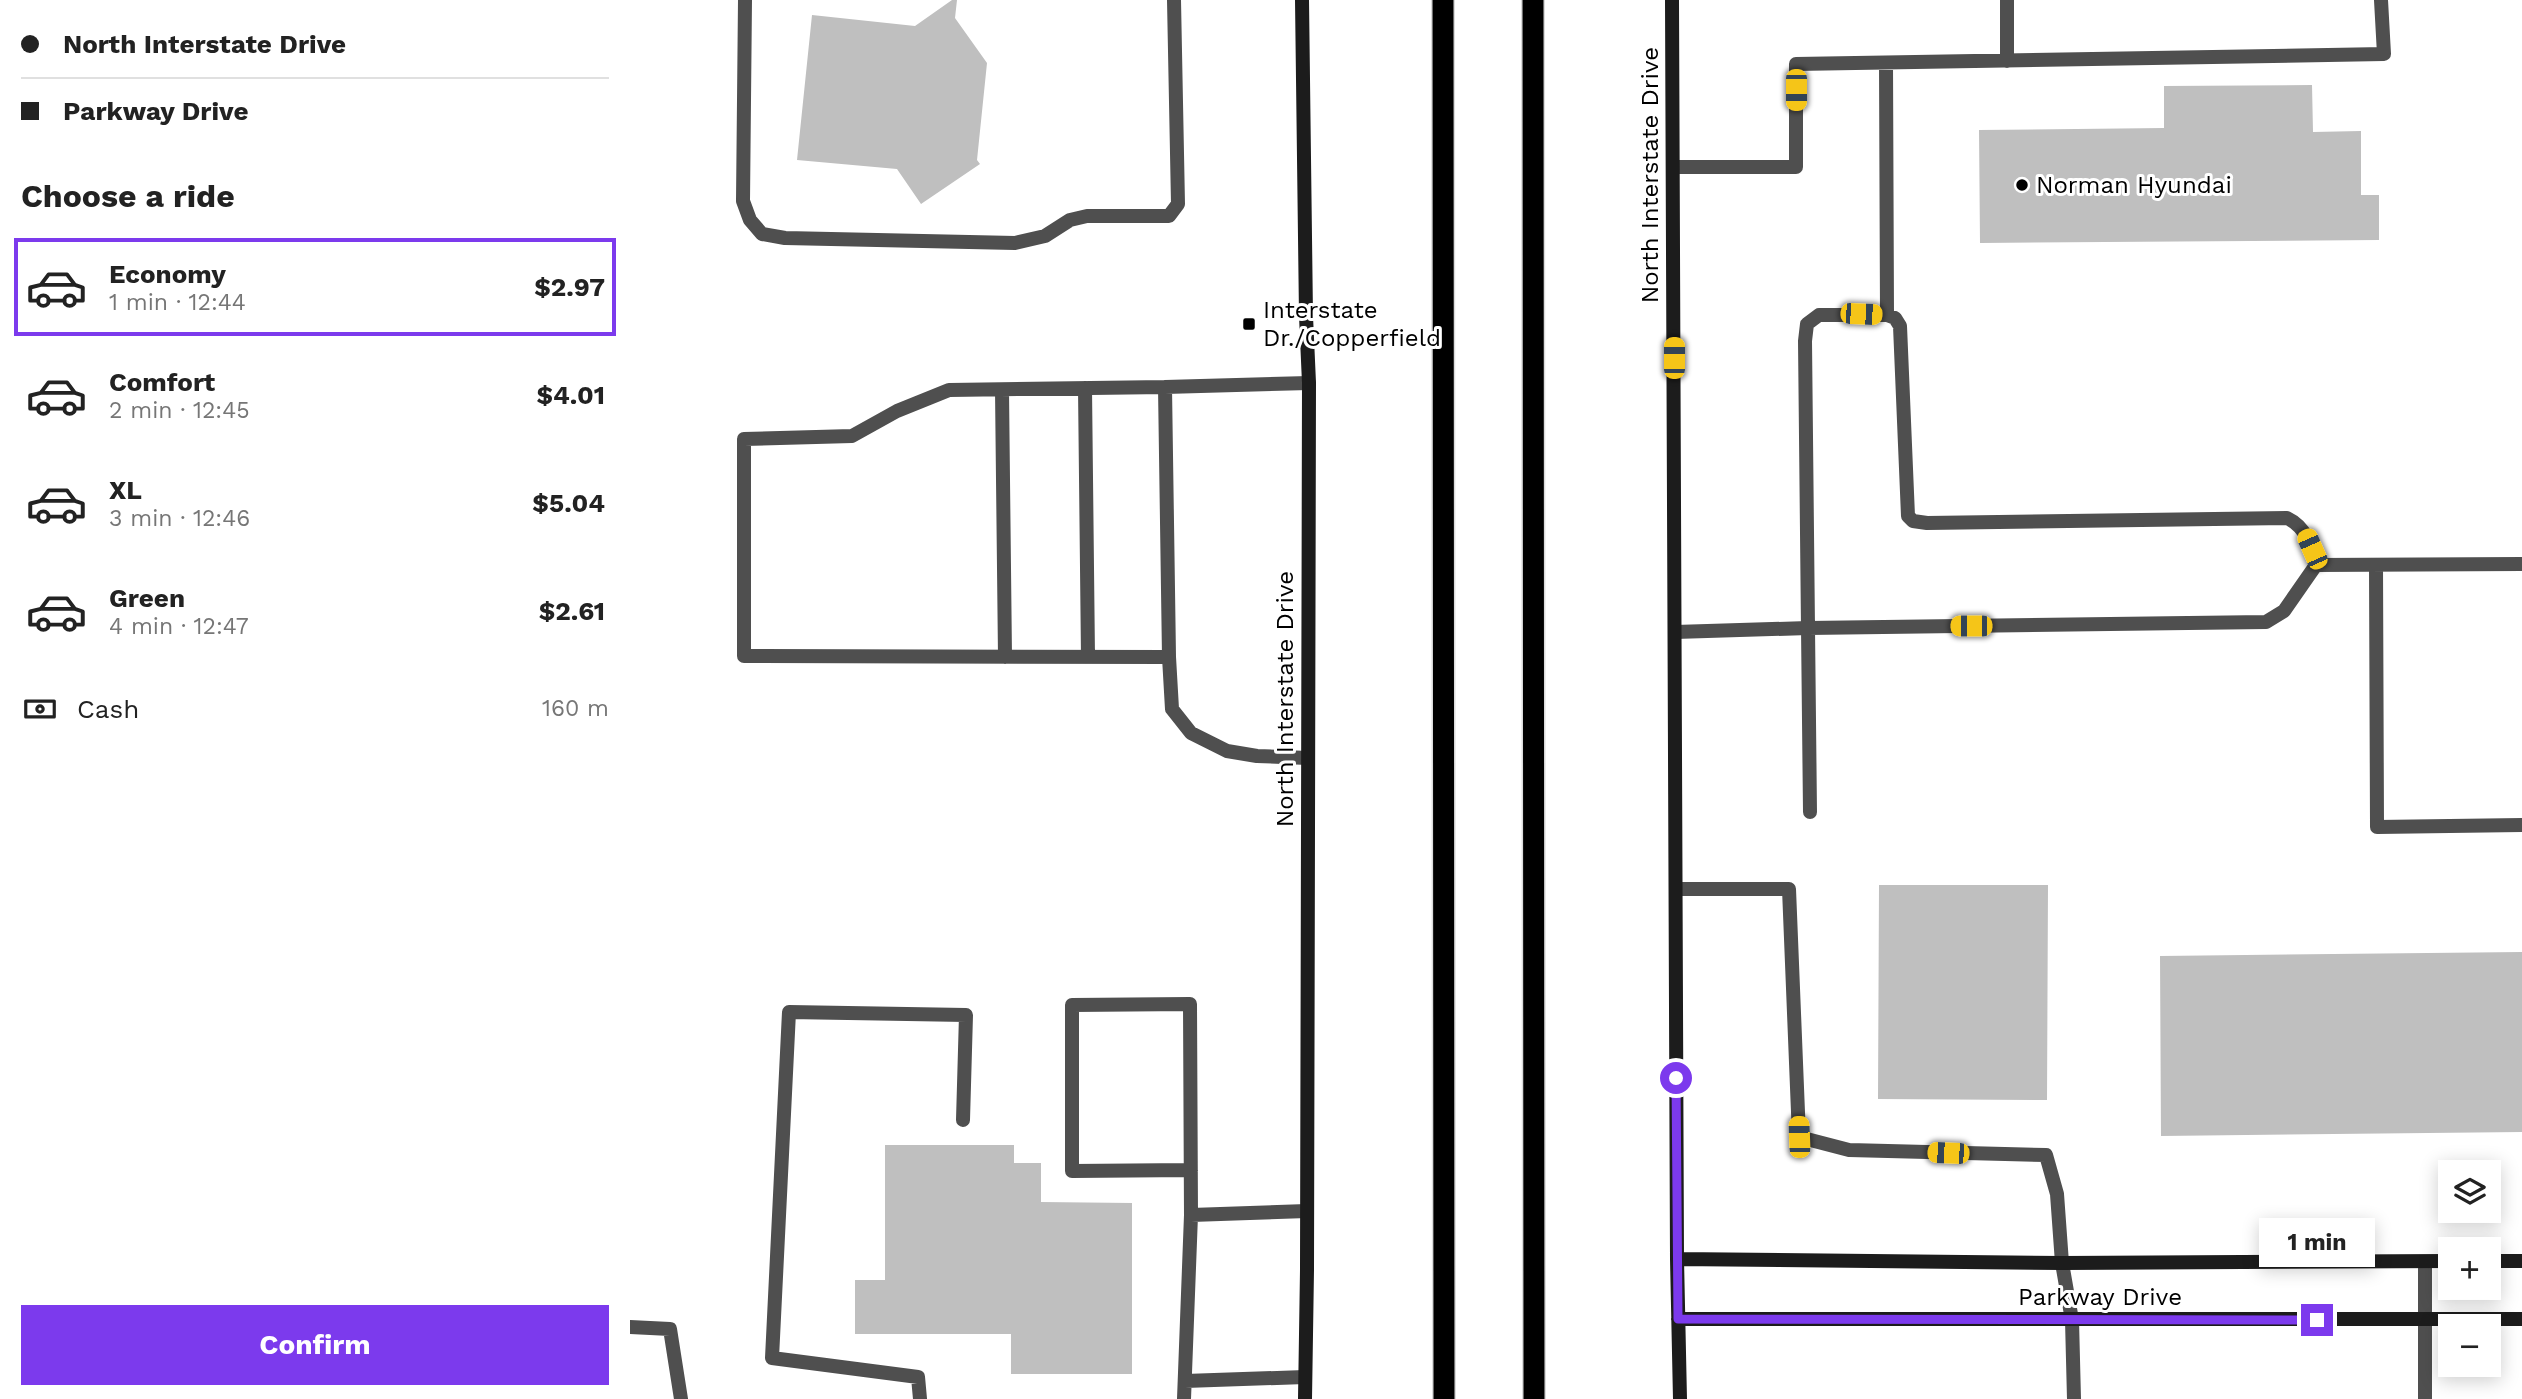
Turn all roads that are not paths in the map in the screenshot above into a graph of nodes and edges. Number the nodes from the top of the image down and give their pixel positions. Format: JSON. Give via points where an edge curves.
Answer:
{"nodes":[{"id":1,"x":745,"y":0,"type":"edge"},
{"id":2,"x":1174,"y":0,"type":"edge"},
{"id":3,"x":1303,"y":0,"type":"edge"},
{"id":4,"x":1443,"y":0,"type":"edge"},
{"id":5,"x":1532,"y":0,"type":"edge"},
{"id":6,"x":1672,"y":0,"type":"edge"},
{"id":7,"x":2007,"y":0,"type":"edge"},
{"id":8,"x":2381,"y":0,"type":"edge"},
{"id":9,"x":2007,"y":61,"type":"junction"},
{"id":10,"x":1886,"y":63,"type":"junction"},
{"id":11,"x":1673,"y":167,"type":"junction"},
{"id":12,"x":1887,"y":315,"type":"junction"},
{"id":13,"x":1309,"y":383,"type":"junction"},
{"id":14,"x":1165,"y":387,"type":"junction"},
{"id":15,"x":1085,"y":388,"type":"junction"},
{"id":16,"x":1002,"y":390,"type":"junction"},
{"id":17,"x":2522,"y":564,"type":"edge"},
{"id":18,"x":2316,"y":565,"type":"junction"},
{"id":19,"x":2376,"y":565,"type":"junction"},
{"id":20,"x":1808,"y":628,"type":"junction"},
{"id":21,"x":1675,"y":632,"type":"junction"},
{"id":22,"x":1005,"y":657,"type":"junction"},
{"id":23,"x":1088,"y":657,"type":"junction"},
{"id":24,"x":1168,"y":657,"type":"junction"},
{"id":25,"x":1308,"y":758,"type":"junction"},
{"id":26,"x":1810,"y":812,"type":"dead end"},
{"id":27,"x":2522,"y":825,"type":"edge"},
{"id":28,"x":1676,"y":889,"type":"junction"},
{"id":29,"x":963,"y":1120,"type":"dead end"},
{"id":30,"x":1191,"y":1170,"type":"junction"},
{"id":31,"x":1307,"y":1212,"type":"junction"},
{"id":32,"x":1191,"y":1215,"type":"junction"},
{"id":33,"x":1677,"y":1259,"type":"junction"},
{"id":34,"x":2438,"y":1261,"type":"edge"},
{"id":35,"x":2501,"y":1261,"type":"edge"},
{"id":36,"x":2522,"y":1261,"type":"edge"},
{"id":37,"x":2425,"y":1262,"type":"junction"},
{"id":38,"x":2062,"y":1263,"type":"junction"},
{"id":39,"x":1678,"y":1319,"type":"junction"},
{"id":40,"x":2522,"y":1319,"type":"edge"},
{"id":41,"x":2072,"y":1320,"type":"junction"},
{"id":42,"x":2426,"y":1320,"type":"junction"},
{"id":43,"x":630,"y":1327,"type":"edge"},
{"id":44,"x":1305,"y":1377,"type":"junction"},
{"id":45,"x":1185,"y":1381,"type":"junction"},
{"id":46,"x":681,"y":1399,"type":"edge"},
{"id":47,"x":920,"y":1399,"type":"edge"},
{"id":48,"x":1184,"y":1399,"type":"edge"},
{"id":49,"x":1305,"y":1399,"type":"edge"},
{"id":50,"x":1444,"y":1399,"type":"edge"},
{"id":51,"x":1534,"y":1399,"type":"edge"},
{"id":52,"x":1680,"y":1399,"type":"edge"},
{"id":53,"x":2074,"y":1399,"type":"edge"},
{"id":54,"x":2425,"y":1399,"type":"edge"}],
"edges":[{"from":1,"to":2,"type":"lane","via":[[743,201],[762,234],[1015,243],[1045,236],[1070,220],[1087,216],[1169,216],[1178,204]]},
{"from":3,"to":13,"type":"main road","name":"North Interstate Drive"},
{"from":4,"to":50,"type":"highway"},
{"from":5,"to":51,"type":"highway"},
{"from":6,"to":11,"type":"main road","name":"North Interstate Drive"},
{"from":7,"to":9,"type":"lane"},
{"from":8,"to":9,"type":"lane","via":[[2384,54]]},
{"from":9,"to":10,"type":"lane"},
{"from":10,"to":11,"type":"lane","via":[[1796,64],[1796,167]]},
{"from":10,"to":12,"type":"lane"},
{"from":11,"to":21,"type":"main road","name":"North Interstate Drive"},
{"from":12,"to":18,"type":"lane","via":[[1900,326],[1908,516],[1913,521],[2287,518],[2304,532]]},
{"from":12,"to":20,"type":"lane","via":[[1819,315],[1807,324]]},
{"from":13,"to":14,"type":"lane"},
{"from":13,"to":25,"type":"main road","name":"North Interstate Drive"},
{"from":14,"to":15,"type":"lane"},
{"from":14,"to":24,"type":"lane"},
{"from":15,"to":16,"type":"lane"},
{"from":15,"to":23,"type":"lane"},
{"from":16,"to":22,"type":"lane"},
{"from":16,"to":22,"type":"lane","via":[[950,390],[897,411],[852,436],[744,439],[744,656]]},
{"from":17,"to":19,"type":"lane"},
{"from":18,"to":19,"type":"lane"},
{"from":18,"to":20,"type":"lane","via":[[2284,611],[2266,622]]},
{"from":19,"to":27,"type":"lane","via":[[2377,827]]},
{"from":20,"to":21,"type":"lane"},
{"from":20,"to":26,"type":"lane"},
{"from":21,"to":28,"type":"main road","name":"North Interstate Drive"},
{"from":22,"to":23,"type":"lane"},
{"from":23,"to":24,"type":"lane"},
{"from":24,"to":25,"type":"lane","via":[[1172,709],[1191,733],[1227,751]]},
{"from":25,"to":31,"type":"main road","name":"North Interstate Drive"},
{"from":28,"to":33,"type":"main road","name":"North Interstate Drive"},
{"from":28,"to":38,"type":"lane","via":[[1789,889],[1799,1137],[1849,1150],[2046,1155],[2057,1194]]},
{"from":29,"to":47,"type":"lane","via":[[965,1015],[789,1012],[772,1358],[918,1377]]},
{"from":30,"to":30,"type":"lane","via":[[1190,1004],[1072,1005],[1072,1171]]},
{"from":30,"to":32,"type":"lane"},
{"from":31,"to":32,"type":"lane"},
{"from":31,"to":44,"type":"main road","name":"North Interstate Drive"},
{"from":32,"to":45,"type":"lane"},
{"from":33,"to":38,"type":"main road","name":"Parkway Drive"},
{"from":33,"to":39,"type":"main road","name":"North Interstate Drive"},
{"from":34,"to":37,"type":"main road","name":"Parkway Drive"},
{"from":35,"to":36,"type":"main road"},
{"from":37,"to":38,"type":"main road","name":"Parkway Drive"},
{"from":37,"to":42,"type":"lane"},
{"from":38,"to":41,"type":"lane"},
{"from":39,"to":41,"type":"main road","name":"Parkway Drive"},
{"from":39,"to":52,"type":"main road","name":"North Interstate Drive"},
{"from":40,"to":42,"type":"main road","name":"Parkway Drive"},
{"from":41,"to":42,"type":"main road","name":"Parkway Drive"},
{"from":41,"to":53,"type":"lane"},
{"from":42,"to":54,"type":"lane"},
{"from":43,"to":46,"type":"lane","via":[[670,1329]]},
{"from":44,"to":45,"type":"lane"},
{"from":44,"to":49,"type":"main road","name":"North Interstate Drive"},
{"from":45,"to":48,"type":"lane"}]}
